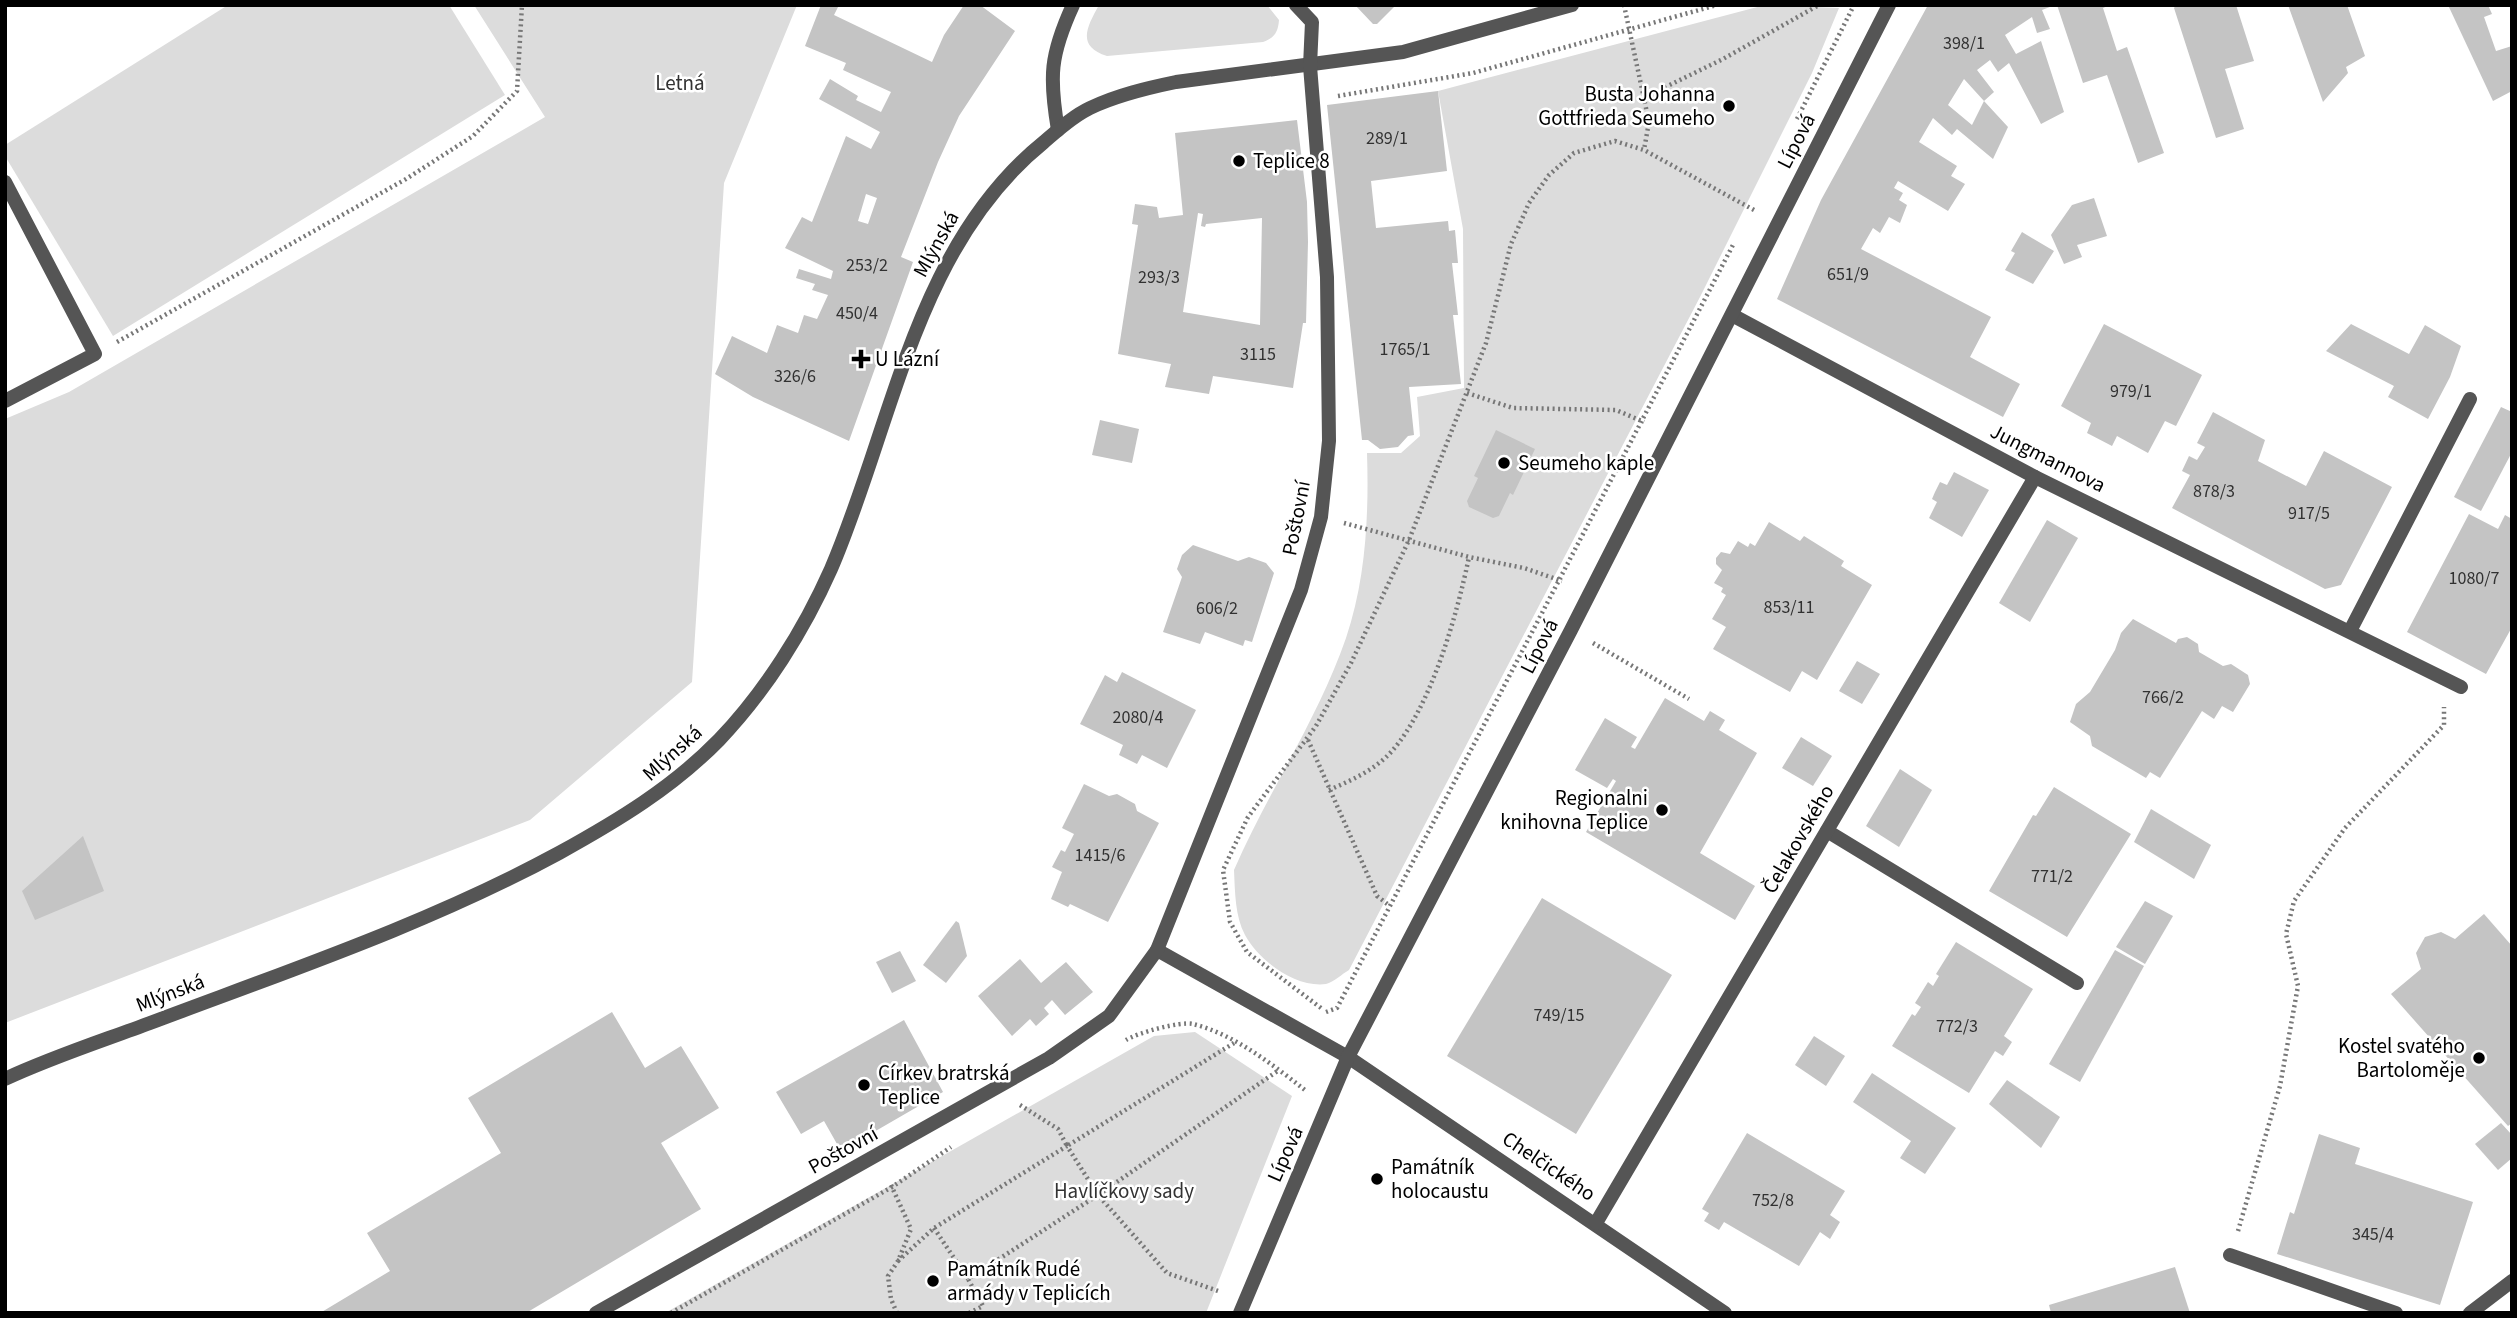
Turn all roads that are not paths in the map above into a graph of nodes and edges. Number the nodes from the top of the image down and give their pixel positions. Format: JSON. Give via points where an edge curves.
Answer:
{"nodes":[{"id":1,"x":1073,"y":5,"type":"edge"},
{"id":2,"x":1296,"y":5,"type":"edge"},
{"id":3,"x":1572,"y":5,"type":"edge"},
{"id":4,"x":1889,"y":5,"type":"edge"},
{"id":5,"x":1310,"y":66,"type":"junction"},
{"id":6,"x":1058,"y":130,"type":"junction"},
{"id":7,"x":5,"y":182,"type":"edge"},
{"id":8,"x":1732,"y":315,"type":"junction"},
{"id":9,"x":2470,"y":399,"type":"dead end"},
{"id":10,"x":5,"y":401,"type":"edge"},
{"id":11,"x":2035,"y":477,"type":"junction"},
{"id":12,"x":2350,"y":631,"type":"junction"},
{"id":13,"x":2461,"y":687,"type":"dead end"},
{"id":14,"x":1827,"y":831,"type":"junction"},
{"id":15,"x":1157,"y":950,"type":"junction"},
{"id":16,"x":2077,"y":983,"type":"dead end"},
{"id":17,"x":1348,"y":1057,"type":"junction"},
{"id":18,"x":5,"y":1079,"type":"edge"},
{"id":19,"x":1596,"y":1223,"type":"junction"},
{"id":20,"x":2231,"y":1255,"type":"road end"},
{"id":21,"x":2512,"y":1281,"type":"edge"},
{"id":22,"x":1242,"y":1306,"type":"edge"},
{"id":23,"x":596,"y":1313,"type":"edge"},
{"id":24,"x":1726,"y":1313,"type":"edge"},
{"id":25,"x":2396,"y":1313,"type":"edge"},
{"id":26,"x":2470,"y":1313,"type":"edge"}],
"edges":[{"from":1,"to":6,"type":"street","via":[[1059,35],[1050,83]]},
{"from":2,"to":5,"type":"street","name":"Poštovní","via":[[1311,22]]},
{"from":3,"to":5,"type":"street","name":"Mlýnská","via":[[1403,52]]},
{"from":4,"to":8,"type":"street","name":"Lípová"},
{"from":5,"to":6,"type":"street","name":"Mlýnská","via":[[1149,87],[1086,109]]},
{"from":5,"to":15,"type":"street","name":"Poštovní","via":[[1327,277],[1329,441],[1321,517],[1301,590]]},
{"from":6,"to":18,"type":"street","name":"Mlýnská","via":[[1018,162],[958,240],[897,386],[831,569],[808,614],[777,667],[719,740],[688,768],[652,799],[516,876],[354,946]]},
{"from":7,"to":10,"type":"street","via":[[95,354]]},
{"from":8,"to":11,"type":"street","name":"Jungmannova"},
{"from":8,"to":17,"type":"street","name":"Lípová"},
{"from":9,"to":12,"type":"street"},
{"from":11,"to":12,"type":"street","name":"Jungmannova"},
{"from":11,"to":14,"type":"street","name":"Čelakovského"},
{"from":12,"to":13,"type":"street","name":"Jungmannova"},
{"from":14,"to":16,"type":"street"},
{"from":14,"to":19,"type":"street","name":"Čelakovského"},
{"from":15,"to":17,"type":"street"},
{"from":15,"to":23,"type":"street","name":"Poštovní","via":[[1110,1016],[1002,1087]]},
{"from":17,"to":19,"type":"street","name":"Chelčického"},
{"from":17,"to":22,"type":"street","name":"Lípová"},
{"from":19,"to":24,"type":"street","name":"Chelčického"},
{"from":20,"to":25,"type":"street"},
{"from":21,"to":26,"type":"street"}]}
